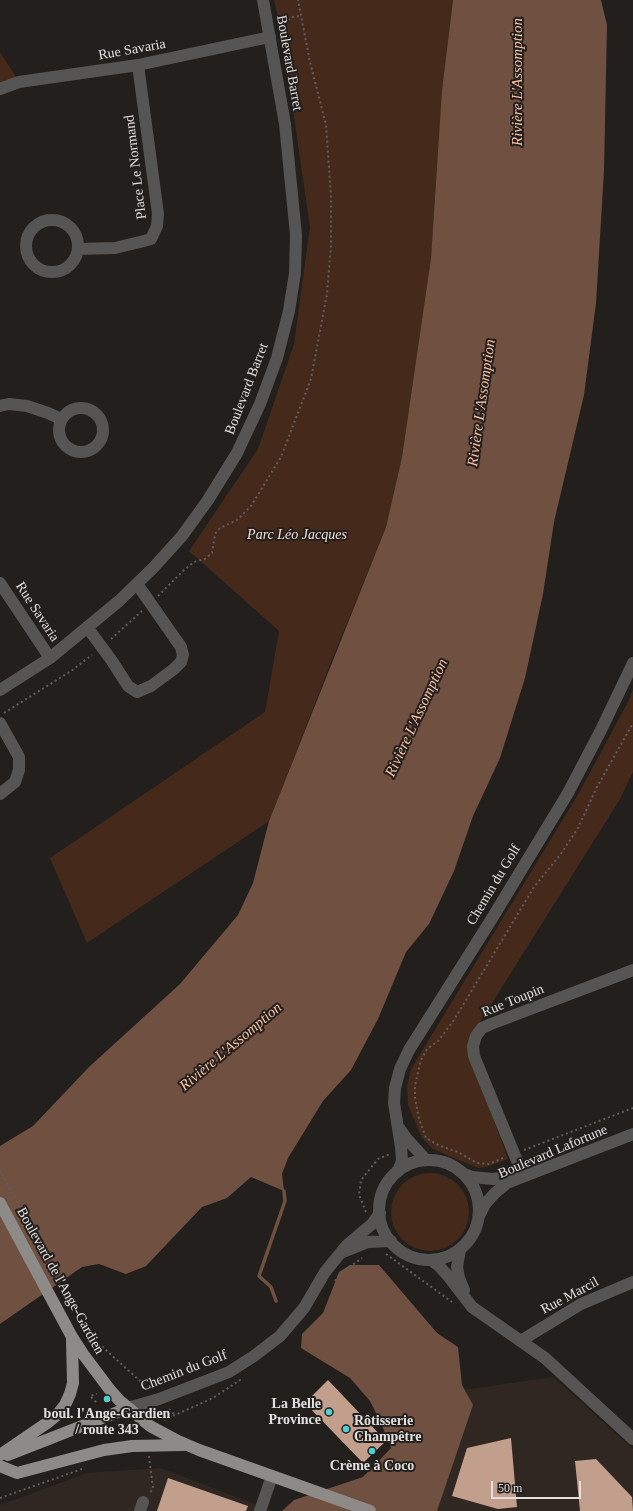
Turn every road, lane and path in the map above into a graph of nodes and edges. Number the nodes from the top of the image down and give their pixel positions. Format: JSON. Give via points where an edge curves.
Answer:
{"nodes":[{"id":1,"x":263,"y":0,"type":"edge"},
{"id":2,"x":298,"y":0,"type":"edge"},
{"id":3,"x":301,"y":16,"type":"junction"},
{"id":4,"x":270,"y":37,"type":"junction"},
{"id":5,"x":138,"y":65,"type":"junction"},
{"id":6,"x":0,"y":89,"type":"edge"},
{"id":7,"x":78,"y":249,"type":"junction"},
{"id":8,"x":0,"y":406,"type":"edge"},
{"id":9,"x":61,"y":419,"type":"dead end"},
{"id":10,"x":0,"y":583,"type":"edge"},
{"id":11,"x":137,"y":584,"type":"junction"},
{"id":12,"x":150,"y":604,"type":"junction"},
{"id":13,"x":87,"y":627,"type":"junction"},
{"id":14,"x":102,"y":647,"type":"junction"},
{"id":15,"x":50,"y":658,"type":"junction"},
{"id":16,"x":633,"y":663,"type":"edge"},
{"id":17,"x":0,"y":690,"type":"edge"},
{"id":18,"x":0,"y":716,"type":"edge"},
{"id":19,"x":0,"y":723,"type":"edge"},
{"id":20,"x":633,"y":723,"type":"edge"},
{"id":21,"x":0,"y":794,"type":"edge"},
{"id":22,"x":633,"y":970,"type":"edge"},
{"id":23,"x":633,"y":1108,"type":"edge"},
{"id":24,"x":398,"y":1125,"type":"junction"},
{"id":25,"x":633,"y":1130,"type":"edge"},
{"id":26,"x":633,"y":1134,"type":"edge"},
{"id":27,"x":527,"y":1148,"type":"dead end"},
{"id":28,"x":395,"y":1154,"type":"dead end"},
{"id":29,"x":502,"y":1158,"type":"dead end"},
{"id":30,"x":426,"y":1160,"type":"junction"},
{"id":31,"x":0,"y":1170,"type":"edge"},
{"id":32,"x":398,"y":1172,"type":"junction"},
{"id":33,"x":461,"y":1172,"type":"junction"},
{"id":34,"x":522,"y":1173,"type":"junction"},
{"id":35,"x":0,"y":1203,"type":"edge"},
{"id":36,"x":374,"y":1215,"type":"junction"},
{"id":37,"x":478,"y":1223,"type":"junction"},
{"id":38,"x":390,"y":1241,"type":"junction"},
{"id":39,"x":460,"y":1250,"type":"junction"},
{"id":40,"x":342,"y":1252,"type":"junction"},
{"id":41,"x":382,"y":1252,"type":"dead end"},
{"id":42,"x":431,"y":1260,"type":"junction"},
{"id":43,"x":633,"y":1282,"type":"edge"},
{"id":44,"x":454,"y":1303,"type":"dead end"},
{"id":45,"x":472,"y":1307,"type":"junction"},
{"id":46,"x":72,"y":1338,"type":"junction"},
{"id":47,"x":522,"y":1340,"type":"junction"},
{"id":48,"x":149,"y":1388,"type":"dead end"},
{"id":49,"x":97,"y":1394,"type":"dead end"},
{"id":50,"x":96,"y":1402,"type":"dead end"},
{"id":51,"x":128,"y":1408,"type":"junction"},
{"id":52,"x":123,"y":1429,"type":"dead end"},
{"id":53,"x":129,"y":1434,"type":"dead end"},
{"id":54,"x":633,"y":1439,"type":"edge"},
{"id":55,"x":188,"y":1445,"type":"junction"},
{"id":56,"x":149,"y":1453,"type":"dead end"},
{"id":57,"x":0,"y":1455,"type":"edge"},
{"id":58,"x":0,"y":1458,"type":"edge"},
{"id":59,"x":0,"y":1466,"type":"edge"},
{"id":60,"x":86,"y":1468,"type":"dead end"},
{"id":61,"x":272,"y":1476,"type":"junction"},
{"id":62,"x":153,"y":1488,"type":"dead end"},
{"id":63,"x":0,"y":1498,"type":"edge"},
{"id":64,"x":260,"y":1511,"type":"edge"},
{"id":65,"x":370,"y":1511,"type":"edge"}],
"edges":[{"from":1,"to":4,"type":"street","name":"Boulevard Barret"},
{"from":2,"to":3,"type":"path"},
{"from":3,"to":4,"type":"path","via":[[292,17],[284,22]]},
{"from":3,"to":12,"type":"path","via":[[326,125],[331,196],[331,246],[327,294],[311,379],[280,457],[251,506],[237,520],[220,528],[215,534],[212,553],[184,570]]},
{"from":4,"to":5,"type":"street","name":"Rue Savaria"},
{"from":4,"to":11,"type":"street","name":"Boulevard Barret","via":[[286,124],[296,235],[295,273],[277,358],[260,404],[237,453],[208,500],[182,536]]},
{"from":5,"to":6,"type":"street","name":"Rue Savaria","via":[[19,82]]},
{"from":5,"to":7,"type":"street","name":"Place Le Normand","via":[[158,214],[157,226],[151,239],[115,248]]},
{"from":7,"to":7,"type":"street","via":[[70,265],[62,270],[49,272],[30,261],[26,244],[32,229],[46,221],[55,220],[63,222],[75,233]]},
{"from":8,"to":9,"type":"street","via":[[27,406]]},
{"from":10,"to":15,"type":"street","name":"Rue Savaria"},
{"from":11,"to":12,"type":"street"},
{"from":11,"to":13,"type":"street","name":"Boulevard Barret"},
{"from":12,"to":14,"type":"path"},
{"from":12,"to":14,"type":"street","via":[[181,647],[181,662],[174,669],[151,686],[137,692],[128,686]]},
{"from":13,"to":14,"type":"street"},
{"from":13,"to":15,"type":"street","name":"Boulevard Barret"},
{"from":14,"to":18,"type":"path","via":[[71,671]]},
{"from":15,"to":17,"type":"street","name":"Boulevard Barret"},
{"from":16,"to":24,"type":"street","name":"Chemin du Golf","via":[[602,730],[568,793],[409,1050],[400,1069],[396,1088],[394,1103]]},
{"from":19,"to":21,"type":"street","via":[[19,757],[19,770],[15,782]]},
{"from":20,"to":29,"type":"path","via":[[597,787],[578,828],[534,887],[454,1020],[438,1041],[427,1049],[421,1060],[415,1085],[415,1098],[426,1138],[477,1163],[489,1164]]},
{"from":22,"to":34,"type":"street","name":"Rue Toupin","via":[[482,1028],[476,1036],[474,1056]]},
{"from":23,"to":27,"type":"path"},
{"from":24,"to":30,"type":"street","name":"Chemin du Golf"},
{"from":24,"to":32,"type":"street","name":"Chemin du Golf","via":[[402,1161]]},
{"from":25,"to":34,"type":"street","name":"Boulevard Lafortune"},
{"from":26,"to":37,"type":"street","name":"Boulevard Lafortune","via":[[508,1183],[485,1204]]},
{"from":28,"to":36,"type":"path","via":[[378,1159],[361,1180],[359,1195]]},
{"from":30,"to":32,"type":"street","via":[[411,1164]]},
{"from":30,"to":33,"type":"street","via":[[451,1165]]},
{"from":31,"to":48,"type":"path","via":[[86,1332]]},
{"from":32,"to":36,"type":"street","via":[[387,1183]]},
{"from":33,"to":34,"type":"street","name":"Boulevard Lafortune","via":[[493,1179]]},
{"from":33,"to":37,"type":"street","via":[[477,1195]]},
{"from":35,"to":46,"type":"main road","name":"Boulevard de l'Ange-Gardien"},
{"from":36,"to":38,"type":"street"},
{"from":36,"to":40,"type":"street","name":"Chemin du Golf","via":[[372,1224]]},
{"from":37,"to":39,"type":"street","via":[[471,1238]]},
{"from":38,"to":40,"type":"street","name":"Chemin du Golf","via":[[368,1242]]},
{"from":38,"to":42,"type":"street","via":[[408,1256]]},
{"from":39,"to":42,"type":"street","via":[[446,1257]]},
{"from":39,"to":45,"type":"street","via":[[458,1278]]},
{"from":40,"to":51,"type":"street","name":"Chemin du Golf","via":[[325,1272],[304,1308],[280,1336],[254,1356],[229,1372]]},
{"from":41,"to":44,"type":"path"},
{"from":42,"to":45,"type":"street","via":[[449,1277]]},
{"from":43,"to":47,"type":"street","name":"Rue Marcil","via":[[581,1304]]},
{"from":45,"to":47,"type":"street"},
{"from":46,"to":51,"type":"main road","name":"Boulevard de l'Ange-Gardien","via":[[99,1377]]},
{"from":46,"to":57,"type":"main road","via":[[73,1383],[65,1405],[58,1415]]},
{"from":47,"to":54,"type":"street"},
{"from":49,"to":50,"type":"path","via":[[90,1396]]},
{"from":51,"to":55,"type":"main road","name":"Boulevard de l'Ange-Gardien","via":[[150,1426]]},
{"from":51,"to":58,"type":"main road"},
{"from":52,"to":53,"type":"path"},
{"from":55,"to":59,"type":"main road","via":[[132,1446],[104,1450],[17,1473]]},
{"from":55,"to":61,"type":"main road"},
{"from":56,"to":62,"type":"path"},
{"from":60,"to":63,"type":"path"},
{"from":61,"to":64,"type":"street"},
{"from":61,"to":65,"type":"main road"}]}
